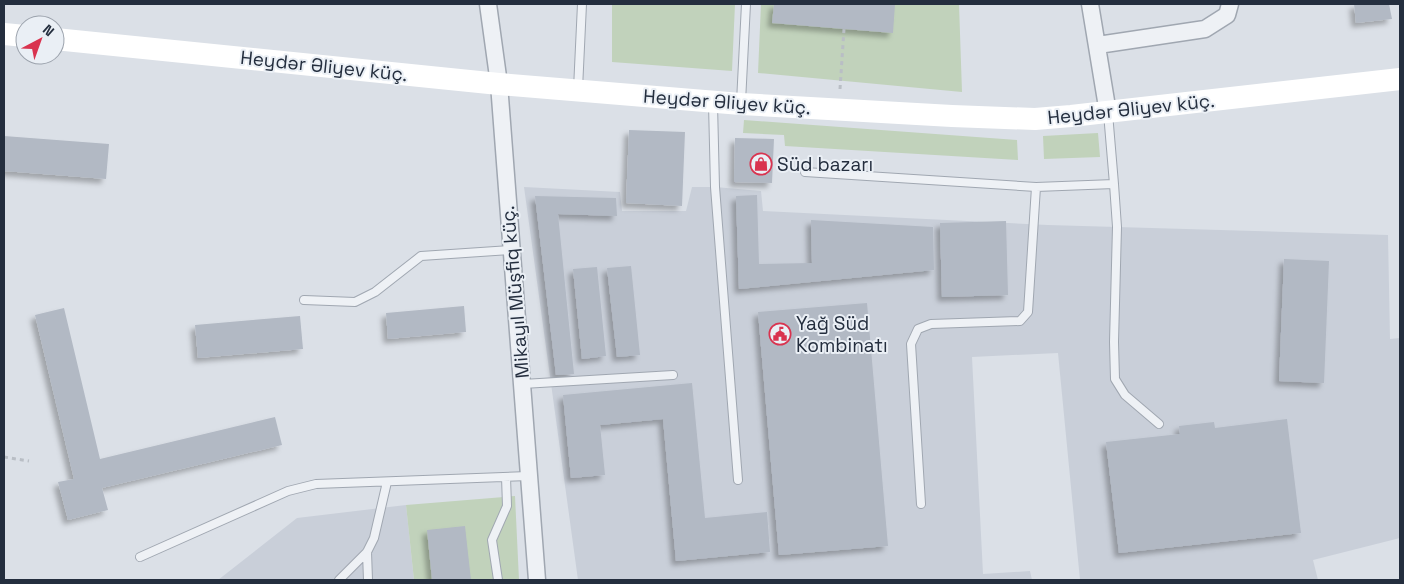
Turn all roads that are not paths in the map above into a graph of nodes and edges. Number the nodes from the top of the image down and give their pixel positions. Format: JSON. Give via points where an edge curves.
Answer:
{"nodes":[{"id":1,"x":488,"y":4,"type":"edge"},
{"id":2,"x":582,"y":4,"type":"edge"},
{"id":3,"x":746,"y":4,"type":"edge"},
{"id":4,"x":1090,"y":4,"type":"edge"},
{"id":5,"x":1230,"y":4,"type":"edge"},
{"id":6,"x":65,"y":40,"type":"edge"},
{"id":7,"x":1098,"y":44,"type":"junction"},
{"id":8,"x":1400,"y":79,"type":"edge"},
{"id":9,"x":499,"y":84,"type":"junction"},
{"id":10,"x":578,"y":91,"type":"junction"},
{"id":11,"x":713,"y":102,"type":"junction"},
{"id":12,"x":741,"y":104,"type":"junction"},
{"id":13,"x":1108,"y":113,"type":"junction"},
{"id":14,"x":805,"y":172,"type":"dead end"},
{"id":15,"x":1114,"y":184,"type":"junction"},
{"id":16,"x":1036,"y":187,"type":"junction"},
{"id":17,"x":511,"y":250,"type":"junction"},
{"id":18,"x":304,"y":300,"type":"dead end"},
{"id":19,"x":673,"y":375,"type":"dead end"},
{"id":20,"x":523,"y":384,"type":"junction"},
{"id":21,"x":1159,"y":424,"type":"dead end"},
{"id":22,"x":528,"y":476,"type":"junction"},
{"id":23,"x":506,"y":477,"type":"junction"},
{"id":24,"x":738,"y":480,"type":"dead end"},
{"id":25,"x":388,"y":482,"type":"junction"},
{"id":26,"x":921,"y":504,"type":"dead end"},
{"id":27,"x":367,"y":552,"type":"junction"},
{"id":28,"x":140,"y":557,"type":"dead end"},
{"id":29,"x":339,"y":580,"type":"edge"},
{"id":30,"x":368,"y":580,"type":"edge"},
{"id":31,"x":498,"y":580,"type":"edge"},
{"id":32,"x":537,"y":580,"type":"edge"}],
"edges":[{"from":1,"to":9,"type":"street","name":"Mikayıl Müşfiq küç."},
{"from":2,"to":10,"type":"lane"},
{"from":3,"to":12,"type":"lane"},
{"from":4,"to":7,"type":"street"},
{"from":5,"to":7,"type":"street","via":[[1228,15],[1205,28]]},
{"from":6,"to":9,"type":"main road","name":"Heydər Əliyev küç."},
{"from":7,"to":13,"type":"street"},
{"from":8,"to":13,"type":"main road","name":"Heydər Əliyev küç."},
{"from":9,"to":10,"type":"main road","name":"Heydər Əliyev küç."},
{"from":9,"to":17,"type":"street","name":"Mikayıl Müşfiq küç."},
{"from":10,"to":11,"type":"main road","name":"Heydər Əliyev küç."},
{"from":11,"to":12,"type":"main road","name":"Heydər Əliyev küç."},
{"from":11,"to":24,"type":"lane","via":[[715,187]]},
{"from":12,"to":13,"type":"main road","name":"Heydər Əliyev küç.","via":[[1035,118]]},
{"from":13,"to":15,"type":"lane"},
{"from":14,"to":16,"type":"lane"},
{"from":15,"to":16,"type":"lane"},
{"from":15,"to":21,"type":"lane","via":[[1117,227],[1115,379],[1125,395]]},
{"from":16,"to":26,"type":"lane","via":[[1028,312],[1020,321],[931,324],[918,329],[911,344]]},
{"from":17,"to":18,"type":"lane","via":[[421,256],[375,292],[355,302]]},
{"from":17,"to":20,"type":"street","name":"Mikayıl Müşfiq küç."},
{"from":19,"to":20,"type":"lane"},
{"from":20,"to":22,"type":"street","name":"Mikayıl Müşfiq küç."},
{"from":22,"to":23,"type":"lane"},
{"from":22,"to":32,"type":"street","name":"Mikayıl Müşfiq küç."},
{"from":23,"to":25,"type":"lane"},
{"from":23,"to":31,"type":"lane","via":[[507,506],[492,540]]},
{"from":25,"to":27,"type":"lane","via":[[374,538]]},
{"from":25,"to":28,"type":"lane","via":[[316,484],[288,491]]},
{"from":27,"to":29,"type":"lane"},
{"from":27,"to":30,"type":"lane"}]}
